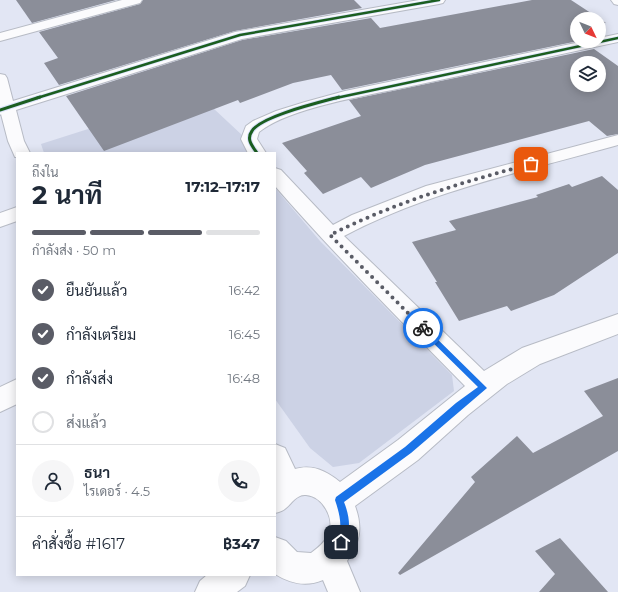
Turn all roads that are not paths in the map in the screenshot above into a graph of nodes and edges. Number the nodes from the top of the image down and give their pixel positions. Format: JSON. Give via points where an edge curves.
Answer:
{"nodes":[{"id":1,"x":136,"y":0,"type":"edge"},
{"id":2,"x":439,"y":0,"type":"edge"},
{"id":3,"x":0,"y":37,"type":"edge"},
{"id":4,"x":618,"y":38,"type":"edge"},
{"id":5,"x":0,"y":78,"type":"edge"},
{"id":6,"x":4,"y":109,"type":"edge"},
{"id":7,"x":618,"y":140,"type":"edge"},
{"id":8,"x":21,"y":152,"type":"edge"},
{"id":9,"x":256,"y":152,"type":"edge"},
{"id":10,"x":276,"y":175,"type":"edge"},
{"id":11,"x":16,"y":214,"type":"edge"},
{"id":12,"x":0,"y":220,"type":"edge"},
{"id":13,"x":330,"y":235,"type":"junction"},
{"id":14,"x":618,"y":324,"type":"edge"},
{"id":15,"x":483,"y":388,"type":"junction"},
{"id":16,"x":16,"y":392,"type":"edge"},
{"id":17,"x":0,"y":400,"type":"edge"},
{"id":18,"x":276,"y":463,"type":"edge"},
{"id":19,"x":282,"y":493,"type":"edge"},
{"id":20,"x":339,"y":500,"type":"junction"},
{"id":21,"x":276,"y":554,"type":"edge"},
{"id":22,"x":330,"y":558,"type":"junction"},
{"id":23,"x":233,"y":576,"type":"edge"},
{"id":24,"x":211,"y":592,"type":"edge"},
{"id":25,"x":344,"y":592,"type":"edge"}],
"edges":[{"from":1,"to":3,"type":"street"},
{"from":2,"to":6,"type":"street","via":[[240,35]]},
{"from":4,"to":9,"type":"street","via":[[308,106],[260,124],[252,130],[249,139]]},
{"from":5,"to":6,"type":"street"},
{"from":6,"to":8,"type":"street"},
{"from":7,"to":13,"type":"street","via":[[433,191],[360,220]]},
{"from":10,"to":13,"type":"street"},
{"from":11,"to":12,"type":"street"},
{"from":13,"to":15,"type":"street"},
{"from":14,"to":15,"type":"street","via":[[531,356]]},
{"from":15,"to":20,"type":"street","via":[[408,450]]},
{"from":16,"to":17,"type":"street"},
{"from":18,"to":19,"type":"street"},
{"from":19,"to":20,"type":"street","via":[[296,483],[312,481],[327,487]]},
{"from":20,"to":22,"type":"street","via":[[345,516],[345,534],[338,551]]},
{"from":21,"to":22,"type":"street","via":[[288,565],[301,570],[314,568]]},
{"from":22,"to":25,"type":"street"},
{"from":23,"to":24,"type":"street"}]}
